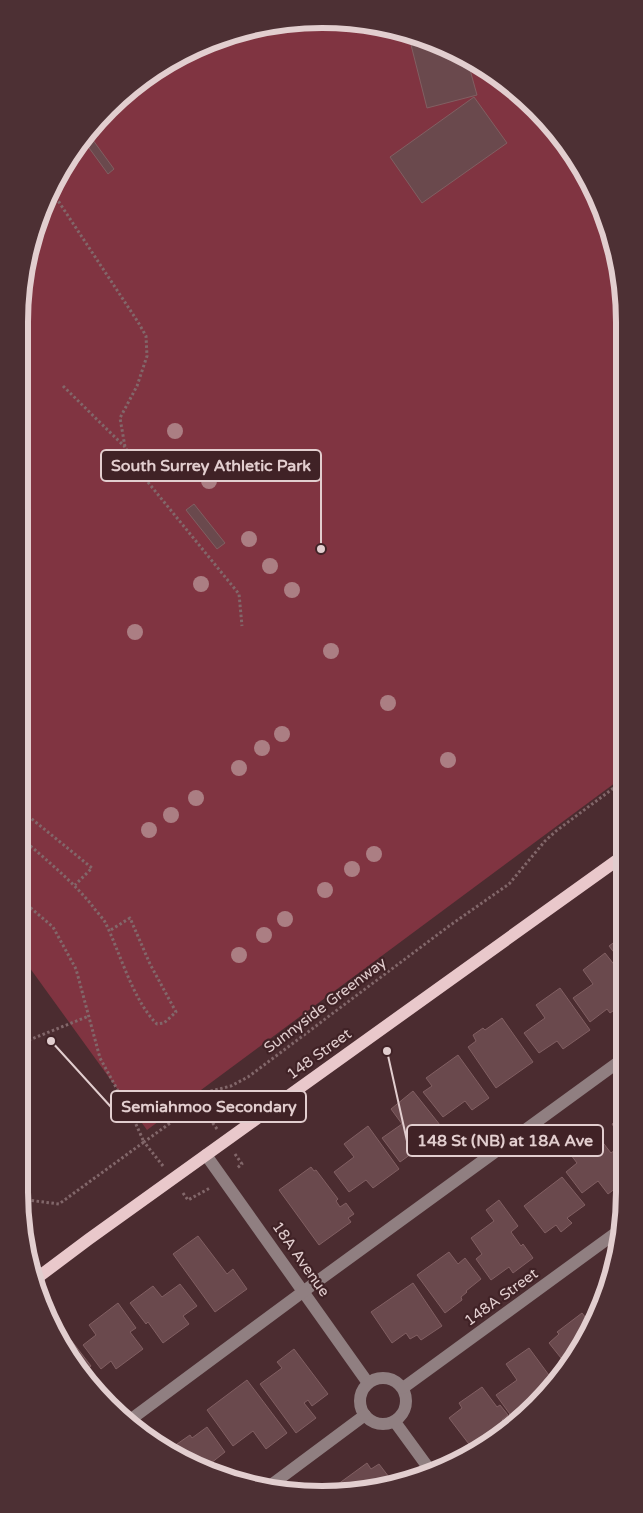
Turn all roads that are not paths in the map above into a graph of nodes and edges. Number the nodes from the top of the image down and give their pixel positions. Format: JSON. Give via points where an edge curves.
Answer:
{"nodes":[{"id":1,"x":616,"y":861,"type":"edge"},
{"id":2,"x":616,"y":1064,"type":"edge"},
{"id":3,"x":206,"y":1155,"type":"junction"},
{"id":4,"x":612,"y":1236,"type":"edge"},
{"id":5,"x":40,"y":1276,"type":"edge"},
{"id":6,"x":304,"y":1291,"type":"junction"},
{"id":7,"x":368,"y":1383,"type":"junction"},
{"id":8,"x":403,"y":1388,"type":"junction"},
{"id":9,"x":365,"y":1415,"type":"junction"},
{"id":10,"x":134,"y":1417,"type":"edge"},
{"id":11,"x":395,"y":1422,"type":"junction"},
{"id":12,"x":427,"y":1466,"type":"edge"},
{"id":13,"x":275,"y":1482,"type":"edge"}],
"edges":[{"from":1,"to":3,"type":"main road","name":"148 Street"},
{"from":2,"to":6,"type":"street"},
{"from":3,"to":5,"type":"main road","name":"148 Street"},
{"from":3,"to":6,"type":"street","name":"18A Avenue"},
{"from":4,"to":8,"type":"street","name":"148A Street"},
{"from":6,"to":7,"type":"street","name":"18A Avenue"},
{"from":6,"to":10,"type":"street"},
{"from":7,"to":8,"type":"street","via":[[386,1378]]},
{"from":7,"to":9,"type":"street","via":[[360,1400]]},
{"from":8,"to":11,"type":"street","via":[[407,1403]]},
{"from":9,"to":11,"type":"street","via":[[376,1423]]},
{"from":9,"to":13,"type":"street"},
{"from":11,"to":12,"type":"street"}]}
